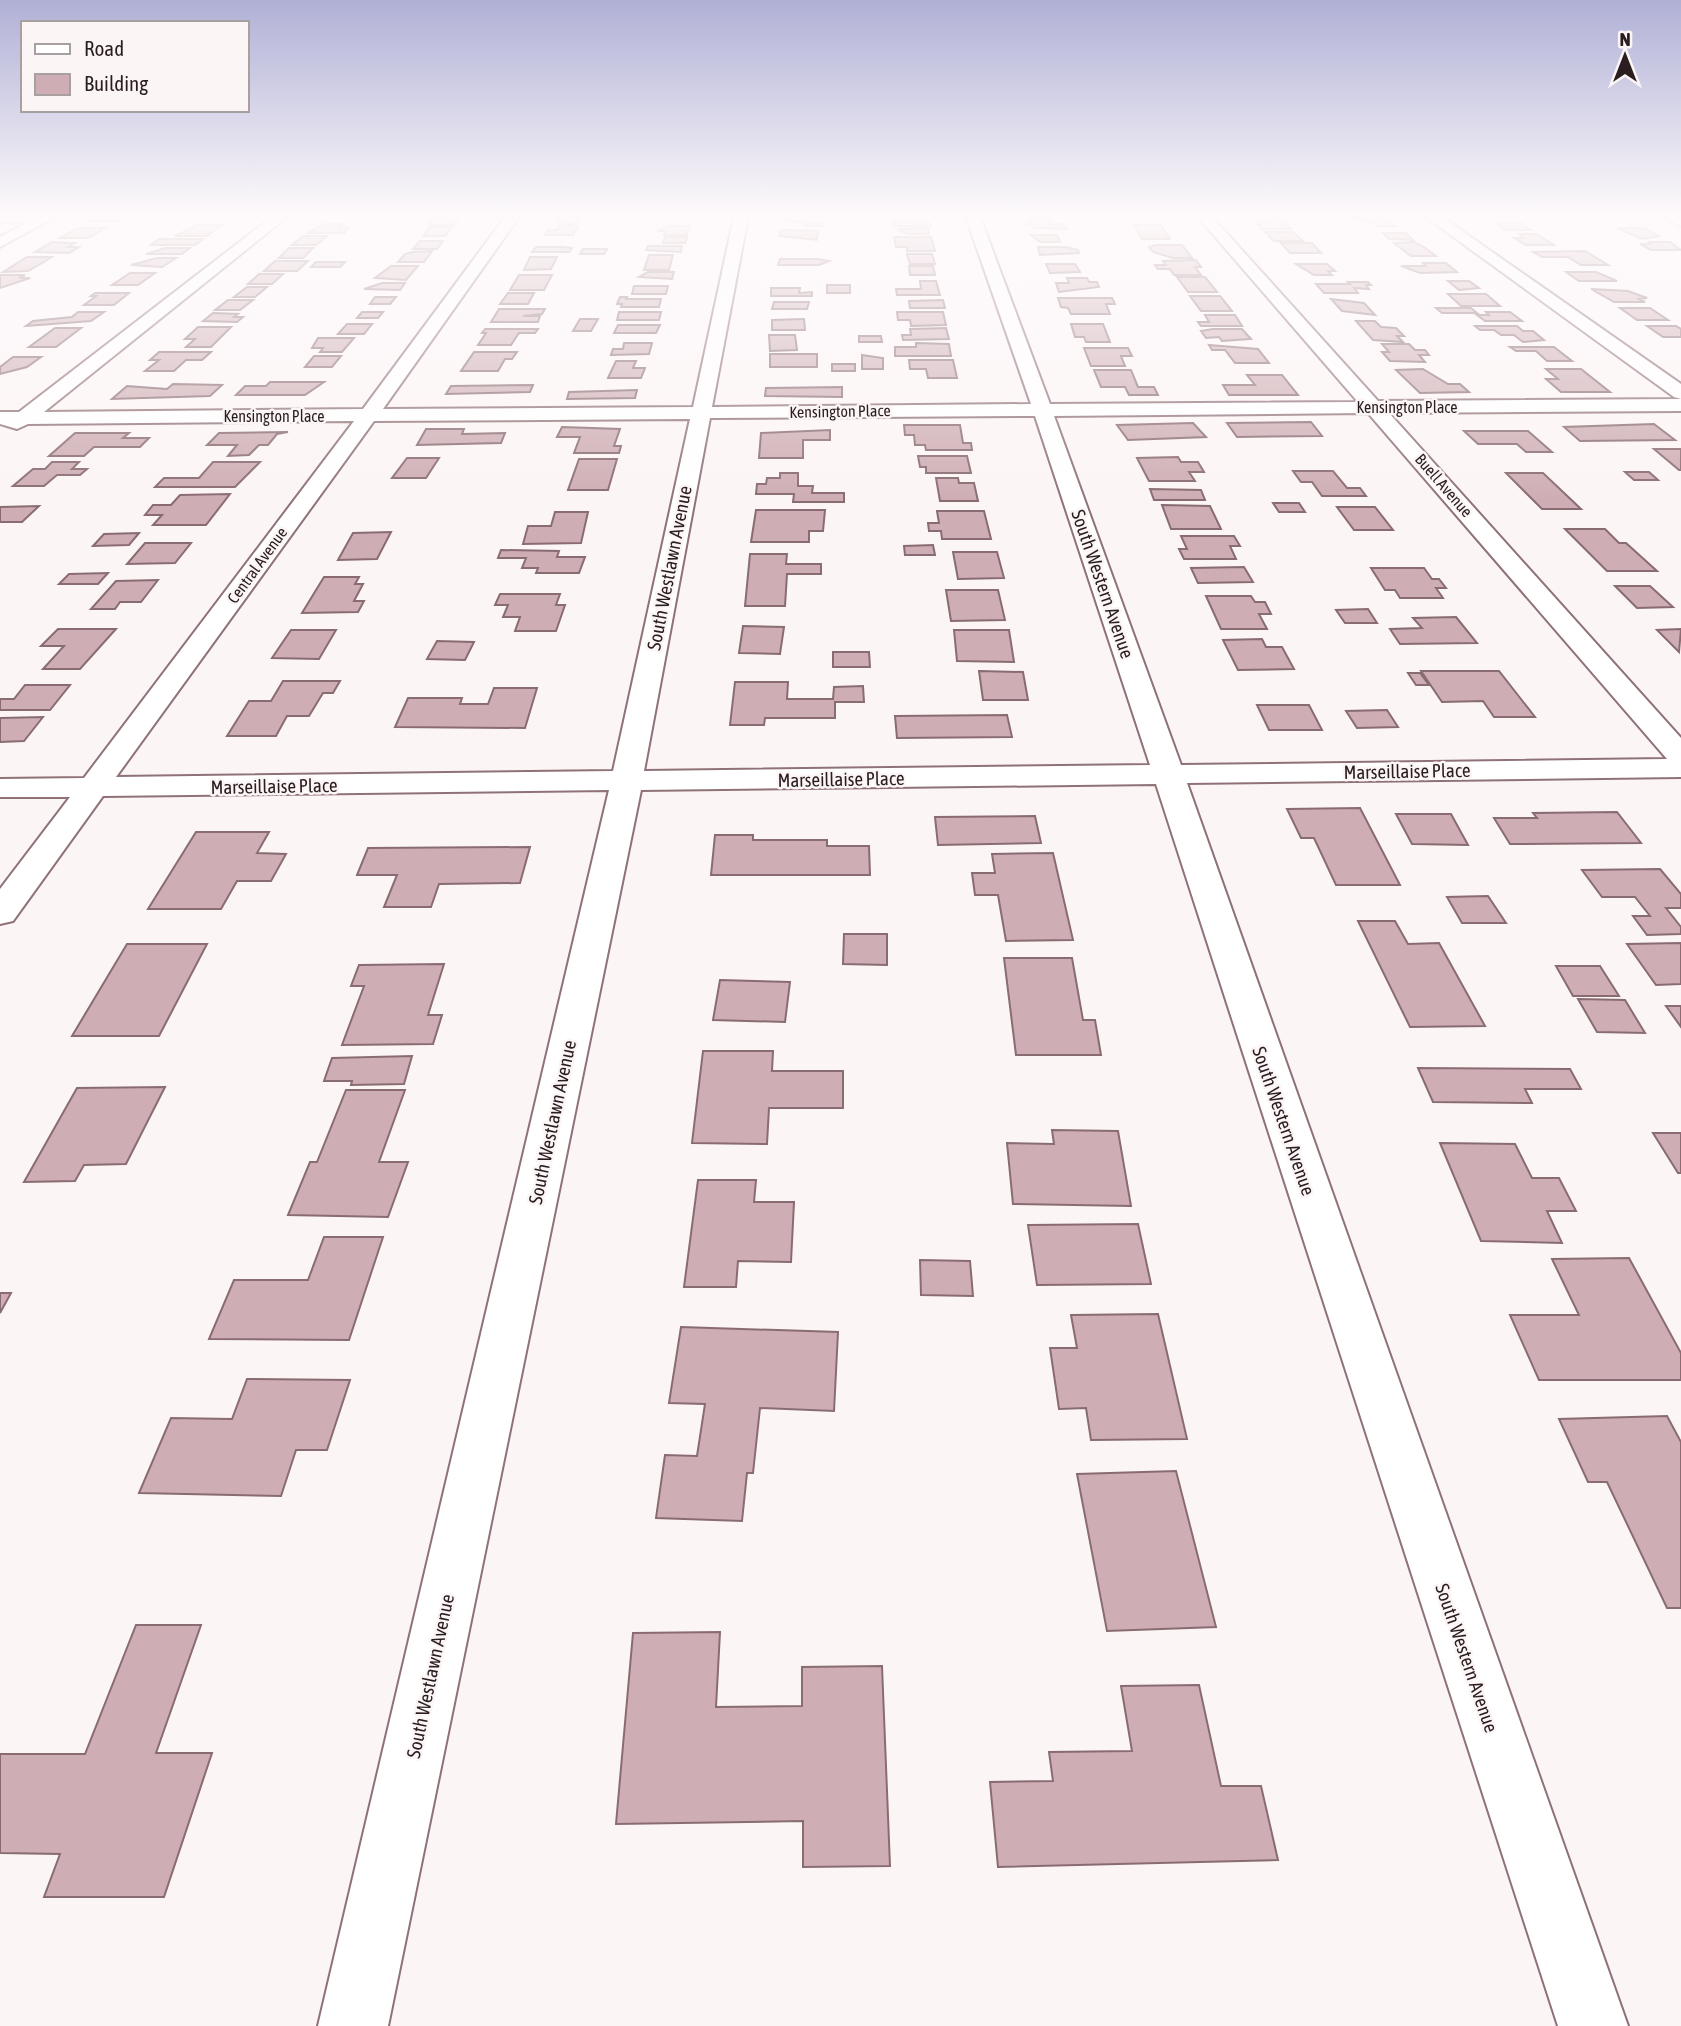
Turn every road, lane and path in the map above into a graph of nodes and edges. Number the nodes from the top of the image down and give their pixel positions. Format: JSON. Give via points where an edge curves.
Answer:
{"nodes":[{"id":1,"x":160,"y":312,"type":"edge"},
{"id":2,"x":445,"y":312,"type":"edge"},
{"id":3,"x":721,"y":312,"type":"edge"},
{"id":4,"x":1007,"y":312,"type":"edge"},
{"id":5,"x":1290,"y":312,"type":"edge"},
{"id":6,"x":1566,"y":312,"type":"edge"},
{"id":7,"x":1681,"y":393,"type":"edge"},
{"id":8,"x":1681,"y":405,"type":"edge"},
{"id":9,"x":1376,"y":408,"type":"junction"},
{"id":10,"x":1042,"y":410,"type":"junction"},
{"id":11,"x":700,"y":412,"type":"junction"},
{"id":12,"x":368,"y":415,"type":"junction"},
{"id":13,"x":0,"y":418,"type":"edge"},
{"id":14,"x":24,"y":418,"type":"junction"},
{"id":15,"x":0,"y":437,"type":"edge"},
{"id":16,"x":1681,"y":756,"type":"edge"},
{"id":17,"x":1681,"y":768,"type":"edge"},
{"id":18,"x":1167,"y":775,"type":"junction"},
{"id":19,"x":627,"y":782,"type":"junction"},
{"id":20,"x":0,"y":788,"type":"edge"},
{"id":21,"x":94,"y":788,"type":"junction"},
{"id":22,"x":0,"y":913,"type":"edge"},
{"id":23,"x":352,"y":2026,"type":"edge"},
{"id":24,"x":1593,"y":2026,"type":"edge"}],
"edges":[{"from":1,"to":14,"type":"street"},
{"from":2,"to":12,"type":"street","name":"Central Avenue"},
{"from":3,"to":11,"type":"street","name":"South Westlawn Avenue"},
{"from":4,"to":10,"type":"street","name":"South Western Avenue"},
{"from":5,"to":9,"type":"street","name":"Buell Avenue"},
{"from":6,"to":7,"type":"street"},
{"from":8,"to":9,"type":"street","name":"Kensington Place"},
{"from":9,"to":10,"type":"street","name":"Kensington Place"},
{"from":9,"to":16,"type":"street","name":"Buell Avenue"},
{"from":10,"to":11,"type":"street","name":"Kensington Place"},
{"from":10,"to":18,"type":"street","name":"South Western Avenue"},
{"from":11,"to":12,"type":"street","name":"Kensington Place"},
{"from":11,"to":19,"type":"street","name":"South Westlawn Avenue"},
{"from":12,"to":14,"type":"street","name":"Kensington Place"},
{"from":12,"to":21,"type":"street","name":"Central Avenue"},
{"from":13,"to":14,"type":"street","name":"Kensington Place"},
{"from":14,"to":15,"type":"street"},
{"from":17,"to":18,"type":"street","name":"Marseillaise Place"},
{"from":18,"to":19,"type":"street","name":"Marseillaise Place"},
{"from":18,"to":24,"type":"street","name":"South Western Avenue"},
{"from":19,"to":21,"type":"street","name":"Marseillaise Place"},
{"from":19,"to":23,"type":"street","name":"South Westlawn Avenue"},
{"from":20,"to":21,"type":"street","name":"Marseillaise Place"},
{"from":21,"to":22,"type":"street","name":"Central Avenue"}]}
